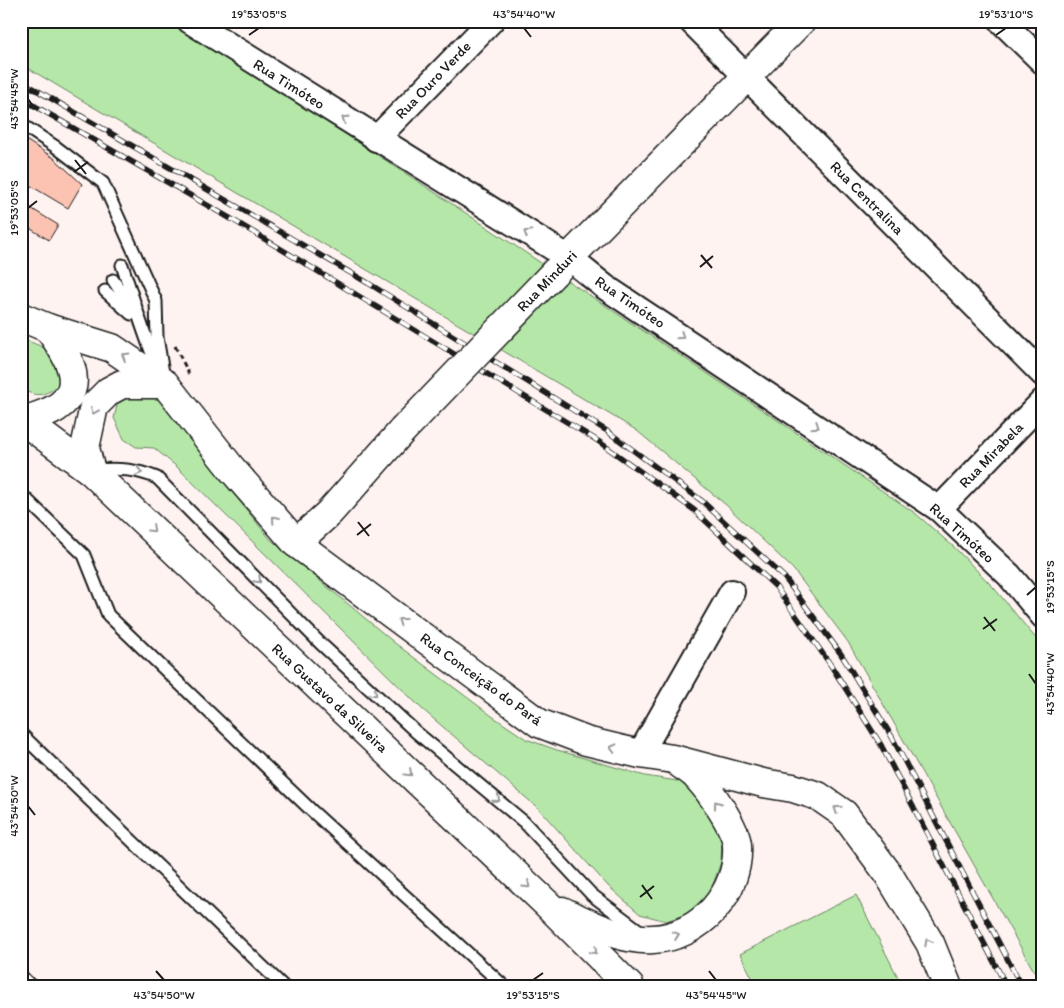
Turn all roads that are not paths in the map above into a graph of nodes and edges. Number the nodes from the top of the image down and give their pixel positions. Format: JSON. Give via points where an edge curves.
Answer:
{"nodes":[{"id":1,"x":190,"y":21,"type":"edge"},
{"id":2,"x":491,"y":21,"type":"edge"},
{"id":3,"x":691,"y":21,"type":"edge"},
{"id":4,"x":801,"y":21,"type":"edge"},
{"id":5,"x":1001,"y":21,"type":"edge"},
{"id":6,"x":1043,"y":62,"type":"edge"},
{"id":7,"x":746,"y":76,"type":"junction"},
{"id":8,"x":21,"y":124,"type":"edge"},
{"id":9,"x":376,"y":139,"type":"junction"},
{"id":10,"x":122,"y":265,"type":"dead end"},
{"id":11,"x":562,"y":266,"type":"junction"},
{"id":12,"x":113,"y":280,"type":"dead end"},
{"id":13,"x":105,"y":291,"type":"dead end"},
{"id":14,"x":21,"y":317,"type":"edge"},
{"id":15,"x":144,"y":326,"type":"junction"},
{"id":16,"x":48,"y":328,"type":"junction"},
{"id":17,"x":1043,"y":374,"type":"edge"},
{"id":18,"x":165,"y":384,"type":"junction"},
{"id":19,"x":1043,"y":401,"type":"edge"},
{"id":20,"x":23,"y":420,"type":"edge"},
{"id":21,"x":91,"y":471,"type":"junction"},
{"id":22,"x":21,"y":494,"type":"edge"},
{"id":23,"x":939,"y":509,"type":"junction"},
{"id":24,"x":296,"y":542,"type":"junction"},
{"id":25,"x":732,"y":592,"type":"dead end"},
{"id":26,"x":1043,"y":616,"type":"edge"},
{"id":27,"x":21,"y":734,"type":"edge"},
{"id":28,"x":640,"y":754,"type":"junction"},
{"id":29,"x":673,"y":760,"type":"junction"},
{"id":30,"x":548,"y":904,"type":"junction"},
{"id":31,"x":650,"y":940,"type":"junction"},
{"id":32,"x":21,"y":976,"type":"edge"},
{"id":33,"x":32,"y":987,"type":"edge"},
{"id":34,"x":284,"y":987,"type":"edge"},
{"id":35,"x":505,"y":987,"type":"edge"},
{"id":36,"x":630,"y":987,"type":"edge"},
{"id":37,"x":948,"y":987,"type":"edge"}],
"edges":[{"from":9,"to":1,"type":"street","name":"Rua Timóteo","one_way":true},
{"from":2,"to":9,"type":"street","name":"Rua Ouro Verde"},
{"from":3,"to":7,"type":"street","name":"Rua Centralina"},
{"from":4,"to":7,"type":"main road","name":"Rua Minduri"},
{"from":5,"to":6,"type":"street"},
{"from":7,"to":11,"type":"main road","name":"Rua Minduri"},
{"from":7,"to":17,"type":"street","name":"Rua Centralina"},
{"from":8,"to":18,"type":"lane","via":[[103,183],[156,301],[157,337]]},
{"from":11,"to":9,"type":"street","name":"Rua Timóteo","one_way":true},
{"from":10,"to":15,"type":"lane"},
{"from":11,"to":23,"type":"street","name":"Rua Timóteo","one_way":true,"via":[[605,287]]},
{"from":11,"to":24,"type":"main road","name":"Rua Minduri","bridge":true,"via":[[402,431],[329,513]]},
{"from":12,"to":15,"type":"lane"},
{"from":13,"to":15,"type":"lane"},
{"from":14,"to":16,"type":"main road","name":"Rua Conceição do Pará"},
{"from":15,"to":18,"type":"lane","via":[[148,347]]},
{"from":18,"to":16,"type":"main road","name":"Rua Conceição do Pará","one_way":true,"via":[[112,348]]},
{"from":16,"to":20,"type":"main road","via":[[64,348],[73,367],[71,391],[57,408]]},
{"from":18,"to":21,"type":"main road","one_way":true,"via":[[122,384],[94,406],[85,448]]},
{"from":24,"to":18,"type":"main road","name":"Rua Conceição do Pará","one_way":true,"via":[[231,468]]},
{"from":19,"to":23,"type":"street","name":"Rua Mirabela"},
{"from":20,"to":21,"type":"main road","name":"Rua Gustavo da Silveira"},
{"from":21,"to":30,"type":"main road","name":"Rua Gustavo da Silveira","one_way":true},
{"from":21,"to":31,"type":"lane","one_way":true,"via":[[140,470],[157,478],[320,643],[416,732],[524,822],[592,895]]},
{"from":22,"to":35,"type":"lane","via":[[84,555],[108,616],[311,810]]},
{"from":23,"to":26,"type":"street","name":"Rua Timóteo","via":[[1008,575]]},
{"from":28,"to":24,"type":"main road","name":"Rua Conceição do Pará","one_way":true,"via":[[586,741],[539,723]]},
{"from":25,"to":28,"type":"street"},
{"from":27,"to":34,"type":"lane"},
{"from":28,"to":29,"type":"main road","name":"Rua Conceição do Pará"},
{"from":31,"to":29,"type":"main road","one_way":true,"via":[[669,938],[694,927],[713,912],[736,867],[737,844],[732,825],[697,776]]},
{"from":37,"to":29,"type":"main road","name":"Rua Conceição do Pará","one_way":true,"via":[[930,943],[887,872],[844,814],[818,796],[793,788]]},
{"from":30,"to":31,"type":"main road","via":[[620,935]]},
{"from":30,"to":36,"type":"main road","name":"Rua Gustavo da Silveira","one_way":true},
{"from":32,"to":33,"type":"lane"}]}
